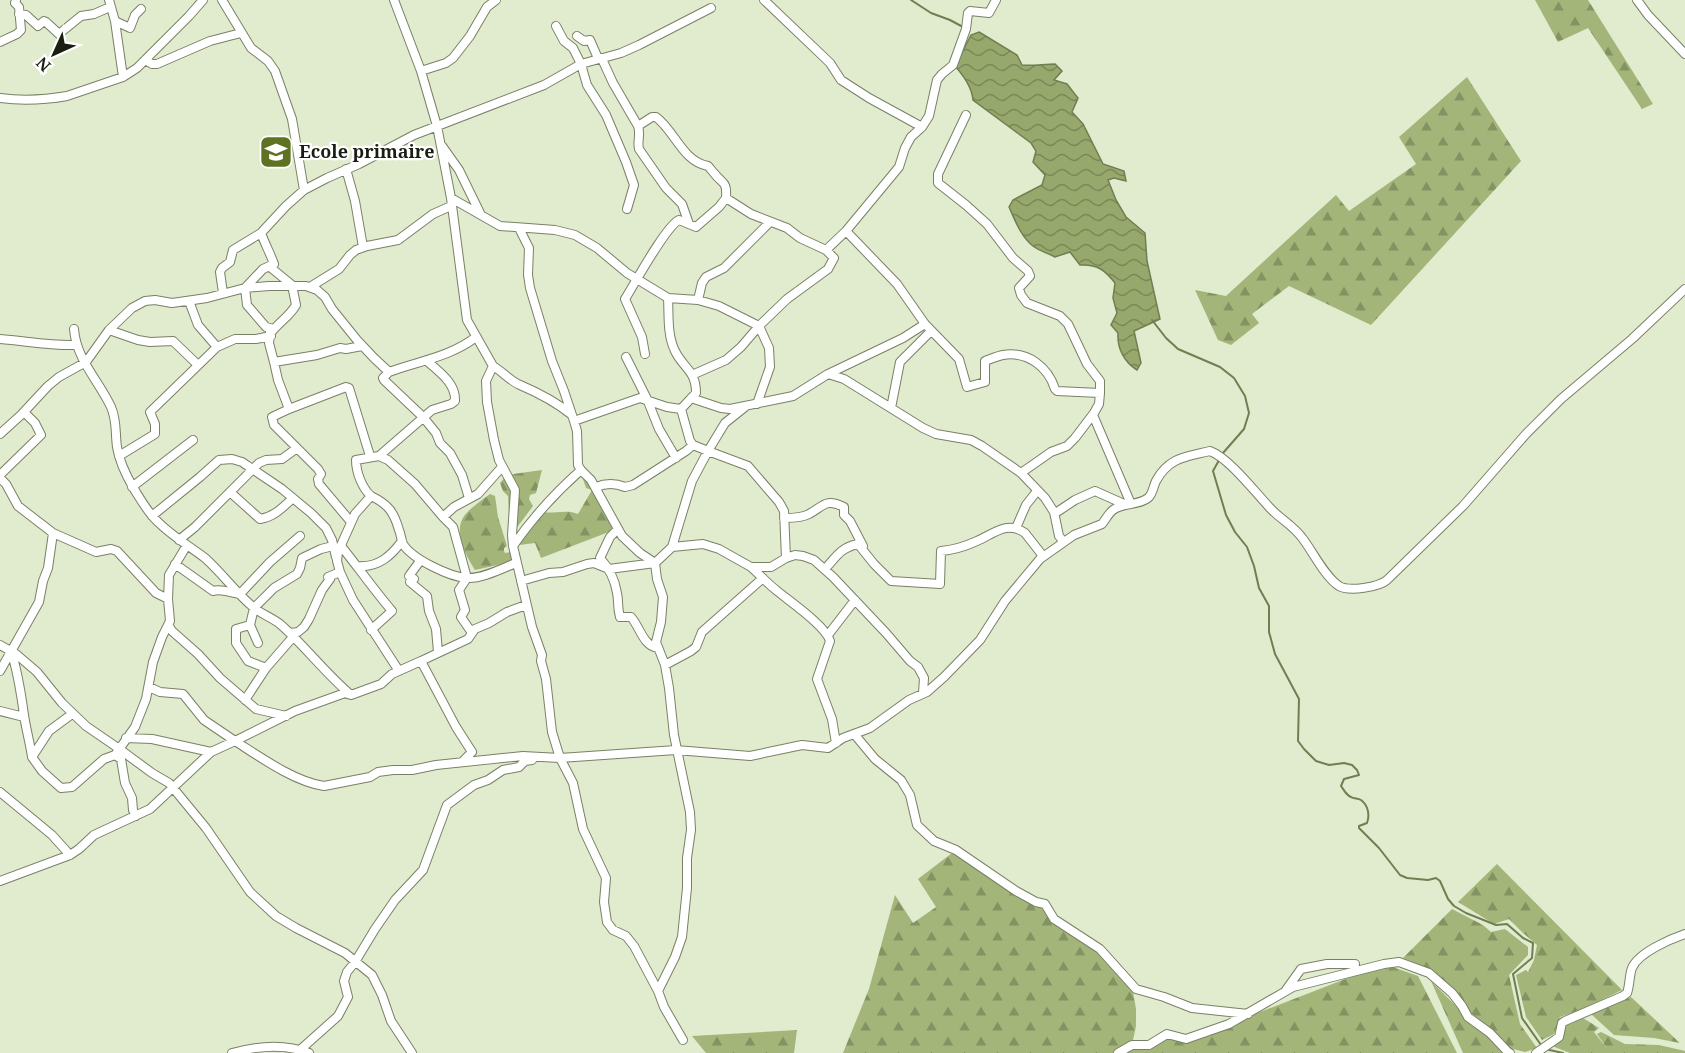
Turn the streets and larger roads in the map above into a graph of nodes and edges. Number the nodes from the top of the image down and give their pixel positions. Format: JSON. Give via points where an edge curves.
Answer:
{"nodes":[{"id":1,"x":16,"y":0,"type":"edge"},
{"id":2,"x":203,"y":0,"type":"edge"},
{"id":3,"x":222,"y":0,"type":"edge"},
{"id":4,"x":394,"y":0,"type":"edge"},
{"id":5,"x":496,"y":0,"type":"edge"},
{"id":6,"x":764,"y":0,"type":"edge"},
{"id":7,"x":996,"y":0,"type":"edge"},
{"id":8,"x":1637,"y":0,"type":"edge"},
{"id":9,"x":110,"y":3,"type":"edge"},
{"id":10,"x":711,"y":8,"type":"dead end"},
{"id":11,"x":141,"y":9,"type":"dead end"},
{"id":12,"x":19,"y":14,"type":"junction"},
{"id":13,"x":115,"y":21,"type":"junction"},
{"id":14,"x":556,"y":26,"type":"dead end"},
{"id":15,"x":241,"y":33,"type":"junction"},
{"id":16,"x":577,"y":36,"type":"dead end"},
{"id":17,"x":0,"y":42,"type":"edge"},
{"id":18,"x":1685,"y":54,"type":"edge"},
{"id":19,"x":602,"y":59,"type":"junction"},
{"id":20,"x":145,"y":60,"type":"junction"},
{"id":21,"x":581,"y":64,"type":"junction"},
{"id":22,"x":421,"y":71,"type":"junction"},
{"id":23,"x":123,"y":77,"type":"junction"},
{"id":24,"x":0,"y":98,"type":"edge"},
{"id":25,"x":966,"y":115,"type":"dead end"},
{"id":26,"x":437,"y":126,"type":"junction"},
{"id":27,"x":638,"y":126,"type":"junction"},
{"id":28,"x":922,"y":127,"type":"junction"},
{"id":29,"x":440,"y":144,"type":"junction"},
{"id":30,"x":346,"y":169,"type":"junction"},
{"id":31,"x":304,"y":190,"type":"junction"},
{"id":32,"x":726,"y":198,"type":"junction"},
{"id":33,"x":451,"y":202,"type":"junction"},
{"id":34,"x":627,"y":209,"type":"dead end"},
{"id":35,"x":481,"y":215,"type":"junction"},
{"id":36,"x":770,"y":222,"type":"junction"},
{"id":37,"x":689,"y":224,"type":"junction"},
{"id":38,"x":519,"y":228,"type":"junction"},
{"id":39,"x":846,"y":231,"type":"junction"},
{"id":40,"x":261,"y":233,"type":"junction"},
{"id":41,"x":363,"y":247,"type":"junction"},
{"id":42,"x":826,"y":250,"type":"junction"},
{"id":43,"x":274,"y":264,"type":"junction"},
{"id":44,"x":638,"y":279,"type":"junction"},
{"id":45,"x":292,"y":285,"type":"junction"},
{"id":46,"x":310,"y":287,"type":"junction"},
{"id":47,"x":245,"y":288,"type":"junction"},
{"id":48,"x":1685,"y":289,"type":"edge"},
{"id":49,"x":223,"y":293,"type":"junction"},
{"id":50,"x":668,"y":298,"type":"junction"},
{"id":51,"x":698,"y":300,"type":"junction"},
{"id":52,"x":189,"y":301,"type":"junction"},
{"id":53,"x":759,"y":326,"type":"junction"},
{"id":54,"x":928,"y":328,"type":"junction"},
{"id":55,"x":74,"y":329,"type":"dead end"},
{"id":56,"x":109,"y":330,"type":"junction"},
{"id":57,"x":271,"y":335,"type":"junction"},
{"id":58,"x":476,"y":337,"type":"junction"},
{"id":59,"x":0,"y":339,"type":"edge"},
{"id":60,"x":76,"y":345,"type":"junction"},
{"id":61,"x":362,"y":346,"type":"junction"},
{"id":62,"x":217,"y":347,"type":"junction"},
{"id":63,"x":645,"y":354,"type":"dead end"},
{"id":64,"x":626,"y":357,"type":"dead end"},
{"id":65,"x":427,"y":361,"type":"junction"},
{"id":66,"x":86,"y":362,"type":"junction"},
{"id":67,"x":274,"y":362,"type":"junction"},
{"id":68,"x":198,"y":365,"type":"junction"},
{"id":69,"x":493,"y":366,"type":"junction"},
{"id":70,"x":389,"y":372,"type":"junction"},
{"id":71,"x":828,"y":374,"type":"junction"},
{"id":72,"x":692,"y":375,"type":"junction"},
{"id":73,"x":1100,"y":393,"type":"junction"},
{"id":74,"x":691,"y":398,"type":"junction"},
{"id":75,"x":647,"y":399,"type":"junction"},
{"id":76,"x":757,"y":404,"type":"junction"},
{"id":77,"x":746,"y":406,"type":"junction"},
{"id":78,"x":891,"y":408,"type":"junction"},
{"id":79,"x":289,"y":409,"type":"junction"},
{"id":80,"x":681,"y":409,"type":"junction"},
{"id":81,"x":24,"y":412,"type":"junction"},
{"id":82,"x":1093,"y":415,"type":"junction"},
{"id":83,"x":423,"y":417,"type":"junction"},
{"id":84,"x":573,"y":418,"type":"junction"},
{"id":85,"x":0,"y":434,"type":"edge"},
{"id":86,"x":193,"y":440,"type":"dead end"},
{"id":87,"x":693,"y":445,"type":"junction"},
{"id":88,"x":297,"y":448,"type":"junction"},
{"id":89,"x":708,"y":451,"type":"junction"},
{"id":90,"x":119,"y":456,"type":"junction"},
{"id":91,"x":375,"y":456,"type":"junction"},
{"id":92,"x":676,"y":458,"type":"junction"},
{"id":93,"x":502,"y":466,"type":"junction"},
{"id":94,"x":252,"y":469,"type":"junction"},
{"id":95,"x":580,"y":470,"type":"junction"},
{"id":96,"x":1021,"y":473,"type":"junction"},
{"id":97,"x":0,"y":477,"type":"edge"},
{"id":98,"x":132,"y":487,"type":"junction"},
{"id":99,"x":596,"y":488,"type":"junction"},
{"id":100,"x":1037,"y":491,"type":"junction"},
{"id":101,"x":230,"y":492,"type":"junction"},
{"id":102,"x":371,"y":496,"type":"junction"},
{"id":103,"x":293,"y":498,"type":"junction"},
{"id":104,"x":469,"y":498,"type":"junction"},
{"id":105,"x":1128,"y":504,"type":"junction"},
{"id":106,"x":1054,"y":512,"type":"junction"},
{"id":107,"x":152,"y":516,"type":"junction"},
{"id":108,"x":443,"y":518,"type":"junction"},
{"id":109,"x":784,"y":518,"type":"junction"},
{"id":110,"x":351,"y":522,"type":"junction"},
{"id":111,"x":1016,"y":528,"type":"junction"},
{"id":112,"x":618,"y":529,"type":"junction"},
{"id":113,"x":53,"y":533,"type":"junction"},
{"id":114,"x":300,"y":536,"type":"dead end"},
{"id":115,"x":179,"y":540,"type":"junction"},
{"id":116,"x":402,"y":541,"type":"junction"},
{"id":117,"x":1063,"y":541,"type":"junction"},
{"id":118,"x":187,"y":545,"type":"junction"},
{"id":119,"x":337,"y":546,"type":"junction"},
{"id":120,"x":513,"y":546,"type":"junction"},
{"id":121,"x":672,"y":547,"type":"junction"},
{"id":122,"x":1043,"y":556,"type":"junction"},
{"id":123,"x":786,"y":558,"type":"junction"},
{"id":124,"x":420,"y":561,"type":"junction"},
{"id":125,"x":516,"y":563,"type":"junction"},
{"id":126,"x":655,"y":563,"type":"junction"},
{"id":127,"x":175,"y":564,"type":"junction"},
{"id":128,"x":874,"y":564,"type":"junction"},
{"id":129,"x":357,"y":566,"type":"junction"},
{"id":130,"x":751,"y":567,"type":"junction"},
{"id":131,"x":609,"y":569,"type":"junction"},
{"id":132,"x":825,"y":569,"type":"junction"},
{"id":133,"x":340,"y":572,"type":"junction"},
{"id":134,"x":467,"y":578,"type":"junction"},
{"id":135,"x":764,"y":578,"type":"junction"},
{"id":136,"x":521,"y":581,"type":"junction"},
{"id":137,"x":240,"y":594,"type":"junction"},
{"id":138,"x":168,"y":600,"type":"junction"},
{"id":139,"x":855,"y":600,"type":"junction"},
{"id":140,"x":526,"y":605,"type":"junction"},
{"id":141,"x":254,"y":608,"type":"junction"},
{"id":142,"x":250,"y":625,"type":"junction"},
{"id":143,"x":169,"y":626,"type":"junction"},
{"id":144,"x":371,"y":630,"type":"junction"},
{"id":145,"x":472,"y":633,"type":"junction"},
{"id":146,"x":291,"y":635,"type":"junction"},
{"id":147,"x":828,"y":635,"type":"junction"},
{"id":148,"x":258,"y":642,"type":"dead end"},
{"id":149,"x":0,"y":645,"type":"edge"},
{"id":150,"x":658,"y":648,"type":"junction"},
{"id":151,"x":11,"y":651,"type":"junction"},
{"id":152,"x":438,"y":652,"type":"junction"},
{"id":153,"x":420,"y":661,"type":"junction"},
{"id":154,"x":665,"y":665,"type":"junction"},
{"id":155,"x":267,"y":668,"type":"junction"},
{"id":156,"x":0,"y":671,"type":"edge"},
{"id":157,"x":399,"y":671,"type":"junction"},
{"id":158,"x":149,"y":687,"type":"junction"},
{"id":159,"x":923,"y":693,"type":"junction"},
{"id":160,"x":351,"y":695,"type":"junction"},
{"id":161,"x":245,"y":700,"type":"junction"},
{"id":162,"x":0,"y":711,"type":"edge"},
{"id":163,"x":72,"y":714,"type":"junction"},
{"id":164,"x":286,"y":716,"type":"junction"},
{"id":165,"x":24,"y":717,"type":"junction"},
{"id":166,"x":855,"y":735,"type":"junction"},
{"id":167,"x":126,"y":738,"type":"junction"},
{"id":168,"x":236,"y":741,"type":"junction"},
{"id":169,"x":836,"y":743,"type":"junction"},
{"id":170,"x":676,"y":750,"type":"junction"},
{"id":171,"x":117,"y":752,"type":"junction"},
{"id":172,"x":211,"y":752,"type":"junction"},
{"id":173,"x":32,"y":757,"type":"junction"},
{"id":174,"x":559,"y":757,"type":"junction"},
{"id":175,"x":463,"y":761,"type":"junction"},
{"id":176,"x":172,"y":787,"type":"junction"},
{"id":177,"x":0,"y":792,"type":"edge"},
{"id":178,"x":136,"y":816,"type":"junction"},
{"id":179,"x":70,"y":855,"type":"junction"},
{"id":180,"x":0,"y":881,"type":"edge"},
{"id":181,"x":1685,"y":934,"type":"edge"},
{"id":182,"x":356,"y":962,"type":"junction"},
{"id":183,"x":1355,"y":964,"type":"dead end"},
{"id":184,"x":658,"y":991,"type":"junction"},
{"id":185,"x":1285,"y":992,"type":"junction"},
{"id":186,"x":1248,"y":1014,"type":"junction"},
{"id":187,"x":683,"y":1040,"type":"dead end"},
{"id":188,"x":300,"y":1050,"type":"junction"},
{"id":189,"x":232,"y":1053,"type":"edge"},
{"id":190,"x":309,"y":1053,"type":"edge"},
{"id":191,"x":412,"y":1053,"type":"edge"},
{"id":192,"x":1118,"y":1053,"type":"edge"},
{"id":193,"x":1510,"y":1053,"type":"edge"},
{"id":194,"x":1536,"y":1053,"type":"edge"}],
"edges":[{"from":1,"to":12,"type":"street"},
{"from":2,"to":20,"type":"street"},
{"from":3,"to":15,"type":"street"},
{"from":4,"to":22,"type":"street"},
{"from":5,"to":22,"type":"street","via":[[453,57]]},
{"from":6,"to":28,"type":"street","via":[[830,63],[841,80]]},
{"from":7,"to":28,"type":"street","via":[[989,13],[968,13],[953,65],[938,80],[929,116]]},
{"from":8,"to":18,"type":"street"},
{"from":9,"to":12,"type":"street","via":[[94,14],[81,16],[59,34],[46,22],[38,26]]},
{"from":9,"to":13,"type":"street"},
{"from":10,"to":19,"type":"street"},
{"from":11,"to":13,"type":"street","via":[[130,28]]},
{"from":12,"to":17,"type":"street","via":[[21,30]]},
{"from":13,"to":23,"type":"street"},
{"from":14,"to":21,"type":"street"},
{"from":15,"to":20,"type":"street","via":[[210,41],[157,64]]},
{"from":15,"to":31,"type":"street","via":[[250,48],[275,70],[292,119]]},
{"from":16,"to":19,"type":"street","via":[[590,40]]},
{"from":19,"to":21,"type":"street"},
{"from":19,"to":27,"type":"street"},
{"from":20,"to":23,"type":"street"},
{"from":21,"to":26,"type":"street","via":[[544,85]]},
{"from":21,"to":34,"type":"street","via":[[587,85],[606,115],[630,173],[634,189]]},
{"from":22,"to":26,"type":"street"},
{"from":23,"to":24,"type":"street","via":[[58,98]]},
{"from":25,"to":73,"type":"street","via":[[938,174],[938,183],[987,224],[1028,271],[1030,276],[1019,288],[1021,294],[1027,303],[1060,316],[1068,324],[1087,364],[1100,381]]},
{"from":26,"to":29,"type":"street"},
{"from":26,"to":30,"type":"street"},
{"from":27,"to":32,"type":"street","via":[[652,117],[661,121],[694,161],[708,166],[724,182]]},
{"from":27,"to":37,"type":"street","via":[[639,149],[682,204]]},
{"from":28,"to":39,"type":"street","via":[[911,137],[899,167]]},
{"from":29,"to":33,"type":"street"},
{"from":29,"to":35,"type":"street","via":[[459,170]]},
{"from":30,"to":31,"type":"street"},
{"from":30,"to":41,"type":"street"},
{"from":31,"to":40,"type":"street"},
{"from":32,"to":36,"type":"street"},
{"from":32,"to":37,"type":"street","via":[[696,227]]},
{"from":33,"to":35,"type":"street"},
{"from":33,"to":41,"type":"street","via":[[398,240]]},
{"from":33,"to":58,"type":"street","via":[[467,320]]},
{"from":35,"to":38,"type":"street","via":[[500,226]]},
{"from":36,"to":42,"type":"street"},
{"from":36,"to":51,"type":"street","via":[[724,268],[706,277]]},
{"from":37,"to":44,"type":"street","via":[[679,220],[671,226]]},
{"from":38,"to":44,"type":"street","via":[[575,235]]},
{"from":38,"to":84,"type":"street","via":[[529,248],[530,288]]},
{"from":39,"to":42,"type":"street"},
{"from":39,"to":54,"type":"street","via":[[897,284]]},
{"from":40,"to":43,"type":"street"},
{"from":40,"to":49,"type":"street","via":[[233,250],[220,272]]},
{"from":41,"to":46,"type":"street","via":[[333,274]]},
{"from":42,"to":53,"type":"street","via":[[834,258],[828,269]]},
{"from":43,"to":45,"type":"street","via":[[270,267]]},
{"from":43,"to":47,"type":"street"},
{"from":44,"to":50,"type":"street"},
{"from":44,"to":63,"type":"street","via":[[625,298]]},
{"from":45,"to":46,"type":"street"},
{"from":45,"to":47,"type":"street"},
{"from":45,"to":57,"type":"street","via":[[296,307]]},
{"from":46,"to":61,"type":"street","via":[[326,297]]},
{"from":47,"to":49,"type":"street"},
{"from":47,"to":57,"type":"street","via":[[248,306],[270,328]]},
{"from":48,"to":105,"type":"street","via":[[1561,399],[1463,506],[1388,580],[1378,585],[1338,585],[1294,528],[1213,452],[1172,461],[1158,477],[1149,498]]},
{"from":49,"to":52,"type":"street"},
{"from":50,"to":51,"type":"street"},
{"from":50,"to":72,"type":"street","via":[[673,344]]},
{"from":51,"to":53,"type":"street"},
{"from":52,"to":56,"type":"street","via":[[145,301]]},
{"from":52,"to":62,"type":"street","via":[[198,324]]},
{"from":53,"to":72,"type":"street","via":[[726,360]]},
{"from":53,"to":76,"type":"street","via":[[769,348],[770,367]]},
{"from":54,"to":71,"type":"street"},
{"from":54,"to":73,"type":"street","via":[[959,359],[968,388],[985,382],[984,362],[1017,355],[1036,362],[1057,390]]},
{"from":54,"to":78,"type":"street","via":[[900,362]]},
{"from":55,"to":60,"type":"street"},
{"from":56,"to":66,"type":"street"},
{"from":56,"to":68,"type":"street","via":[[138,340],[173,341]]},
{"from":57,"to":62,"type":"street","via":[[235,339]]},
{"from":57,"to":67,"type":"street"},
{"from":58,"to":65,"type":"street"},
{"from":58,"to":69,"type":"street"},
{"from":59,"to":60,"type":"street"},
{"from":60,"to":66,"type":"street"},
{"from":61,"to":67,"type":"street"},
{"from":61,"to":70,"type":"street"},
{"from":62,"to":68,"type":"street"},
{"from":64,"to":75,"type":"street"},
{"from":65,"to":70,"type":"street"},
{"from":65,"to":83,"type":"street","via":[[451,384],[456,398]]},
{"from":66,"to":81,"type":"street","via":[[55,380]]},
{"from":66,"to":90,"type":"street","via":[[114,413]]},
{"from":67,"to":79,"type":"street"},
{"from":68,"to":90,"type":"street","via":[[150,412],[155,434]]},
{"from":69,"to":84,"type":"street","via":[[519,385],[550,399]]},
{"from":69,"to":93,"type":"street","via":[[486,381],[487,402]]},
{"from":70,"to":83,"type":"street","via":[[384,380]]},
{"from":71,"to":76,"type":"street","via":[[793,396]]},
{"from":71,"to":78,"type":"street","via":[[844,379]]},
{"from":72,"to":74,"type":"street","via":[[696,393]]},
{"from":73,"to":82,"type":"street"},
{"from":74,"to":77,"type":"street","via":[[722,408]]},
{"from":74,"to":80,"type":"street"},
{"from":75,"to":80,"type":"street"},
{"from":75,"to":84,"type":"street"},
{"from":75,"to":92,"type":"street"},
{"from":76,"to":77,"type":"street"},
{"from":77,"to":89,"type":"street","via":[[725,423]]},
{"from":78,"to":96,"type":"street","via":[[936,434],[971,440]]},
{"from":79,"to":88,"type":"street","via":[[272,420]]},
{"from":79,"to":91,"type":"street","via":[[349,388]]},
{"from":80,"to":87,"type":"street"},
{"from":81,"to":85,"type":"street"},
{"from":81,"to":97,"type":"street","via":[[41,435]]},
{"from":82,"to":96,"type":"street","via":[[1066,446]]},
{"from":82,"to":105,"type":"street"},
{"from":83,"to":91,"type":"street"},
{"from":83,"to":104,"type":"street","via":[[454,459]]},
{"from":84,"to":95,"type":"street"},
{"from":86,"to":98,"type":"street"},
{"from":87,"to":89,"type":"street"},
{"from":87,"to":92,"type":"street"},
{"from":88,"to":94,"type":"street","via":[[285,458],[262,461]]},
{"from":88,"to":110,"type":"street","via":[[318,469],[319,484]]},
{"from":89,"to":109,"type":"street","via":[[748,466],[779,502]]},
{"from":89,"to":121,"type":"street","via":[[692,481]]},
{"from":90,"to":98,"type":"street"},
{"from":91,"to":102,"type":"street","via":[[356,461],[364,488]]},
{"from":91,"to":108,"type":"street","via":[[399,468]]},
{"from":92,"to":99,"type":"street","via":[[628,487],[616,483]]},
{"from":93,"to":104,"type":"street","via":[[478,494]]},
{"from":93,"to":120,"type":"street","via":[[515,490]]},
{"from":94,"to":101,"type":"street"},
{"from":94,"to":103,"type":"street"},
{"from":94,"to":107,"type":"street","via":[[237,460],[219,460]]},
{"from":95,"to":99,"type":"street"},
{"from":95,"to":120,"type":"street","via":[[538,512]]},
{"from":96,"to":100,"type":"street"},
{"from":97,"to":113,"type":"street","via":[[18,506]]},
{"from":98,"to":107,"type":"street"},
{"from":99,"to":112,"type":"street"},
{"from":100,"to":106,"type":"street"},
{"from":100,"to":111,"type":"street"},
{"from":101,"to":103,"type":"street","via":[[260,519]]},
{"from":101,"to":115,"type":"street"},
{"from":102,"to":110,"type":"street"},
{"from":102,"to":116,"type":"street","via":[[382,501],[393,514]]},
{"from":103,"to":119,"type":"street","via":[[326,528]]},
{"from":104,"to":108,"type":"street"},
{"from":105,"to":106,"type":"street","via":[[1094,491]]},
{"from":105,"to":117,"type":"street","via":[[1114,509],[1102,524]]},
{"from":106,"to":117,"type":"street"},
{"from":107,"to":115,"type":"street"},
{"from":108,"to":134,"type":"street","via":[[453,527]]},
{"from":109,"to":123,"type":"street"},
{"from":109,"to":128,"type":"street","via":[[808,515],[830,503],[844,507],[844,515]]},
{"from":110,"to":119,"type":"street"},
{"from":111,"to":122,"type":"street","via":[[1025,533]]},
{"from":111,"to":128,"type":"street","via":[[1000,529],[941,551],[940,584],[891,581]]},
{"from":112,"to":126,"type":"street"},
{"from":112,"to":131,"type":"street","via":[[600,558]]},
{"from":113,"to":138,"type":"street","via":[[96,552],[117,551],[156,593]]},
{"from":113,"to":151,"type":"street","via":[[39,602]]},
{"from":114,"to":137,"type":"street"},
{"from":115,"to":118,"type":"street"},
{"from":116,"to":124,"type":"street"},
{"from":116,"to":129,"type":"street","via":[[388,558],[370,566]]},
{"from":117,"to":122,"type":"street"},
{"from":118,"to":127,"type":"street"},
{"from":118,"to":137,"type":"street"},
{"from":119,"to":129,"type":"street"},
{"from":119,"to":133,"type":"street"},
{"from":119,"to":141,"type":"street","via":[[302,558],[297,574],[274,588]]},
{"from":120,"to":125,"type":"street"},
{"from":121,"to":126,"type":"street"},
{"from":121,"to":130,"type":"street","via":[[703,544]]},
{"from":122,"to":159,"type":"street","via":[[1005,601],[980,640],[945,677]]},
{"from":123,"to":130,"type":"street","via":[[771,567]]},
{"from":123,"to":132,"type":"street","via":[[803,556]]},
{"from":124,"to":134,"type":"street"},
{"from":124,"to":152,"type":"street","via":[[409,576],[414,579],[410,582],[427,596]]},
{"from":125,"to":134,"type":"street"},
{"from":125,"to":136,"type":"street"},
{"from":126,"to":131,"type":"street"},
{"from":126,"to":150,"type":"street","via":[[663,597]]},
{"from":127,"to":137,"type":"street","via":[[213,591]]},
{"from":127,"to":138,"type":"street","via":[[169,575]]},
{"from":128,"to":132,"type":"street","via":[[858,544],[838,552]]},
{"from":129,"to":144,"type":"street","via":[[392,611]]},
{"from":130,"to":135,"type":"street"},
{"from":131,"to":136,"type":"street","via":[[594,563]]},
{"from":131,"to":150,"type":"street","via":[[618,594],[620,617],[631,617],[642,637]]},
{"from":132,"to":139,"type":"street"},
{"from":133,"to":144,"type":"street"},
{"from":133,"to":146,"type":"street","via":[[328,577],[304,627]]},
{"from":134,"to":145,"type":"street","via":[[459,590],[465,610],[461,617]]},
{"from":135,"to":147,"type":"street"},
{"from":135,"to":154,"type":"street","via":[[702,632],[696,647]]},
{"from":136,"to":140,"type":"street"},
{"from":137,"to":141,"type":"street"},
{"from":138,"to":143,"type":"street"},
{"from":139,"to":147,"type":"street"},
{"from":139,"to":159,"type":"street","via":[[918,667],[924,678]]},
{"from":140,"to":145,"type":"street"},
{"from":140,"to":174,"type":"street","via":[[542,655]]},
{"from":141,"to":142,"type":"street"},
{"from":141,"to":146,"type":"street"},
{"from":142,"to":148,"type":"street"},
{"from":142,"to":155,"type":"street","via":[[236,629],[236,643],[248,661]]},
{"from":143,"to":158,"type":"street","via":[[153,662]]},
{"from":143,"to":161,"type":"street"},
{"from":144,"to":157,"type":"street"},
{"from":145,"to":152,"type":"street","via":[[468,639]]},
{"from":146,"to":155,"type":"street"},
{"from":146,"to":160,"type":"street"},
{"from":147,"to":169,"type":"street","via":[[830,641],[817,679]]},
{"from":149,"to":151,"type":"street"},
{"from":150,"to":154,"type":"street"},
{"from":151,"to":156,"type":"street"},
{"from":151,"to":163,"type":"street","via":[[36,672]]},
{"from":151,"to":165,"type":"street"},
{"from":152,"to":153,"type":"street"},
{"from":153,"to":157,"type":"street"},
{"from":153,"to":175,"type":"street","via":[[472,752]]},
{"from":154,"to":170,"type":"street"},
{"from":155,"to":161,"type":"street"},
{"from":157,"to":160,"type":"street","via":[[381,684]]},
{"from":158,"to":167,"type":"street","via":[[135,727]]},
{"from":158,"to":168,"type":"street","via":[[183,694],[204,720]]},
{"from":159,"to":166,"type":"street"},
{"from":160,"to":164,"type":"street","via":[[345,693]]},
{"from":161,"to":164,"type":"street","via":[[256,709]]},
{"from":162,"to":165,"type":"street"},
{"from":163,"to":171,"type":"street"},
{"from":163,"to":173,"type":"street","via":[[49,731]]},
{"from":164,"to":168,"type":"street"},
{"from":165,"to":173,"type":"street"},
{"from":166,"to":169,"type":"street"},
{"from":166,"to":186,"type":"street","via":[[875,759],[901,780],[910,795],[917,825],[934,841],[956,849],[1016,891],[1045,904],[1054,920],[1100,949],[1136,989],[1192,1008]]},
{"from":167,"to":171,"type":"street"},
{"from":167,"to":172,"type":"street","via":[[152,739]]},
{"from":168,"to":172,"type":"street"},
{"from":168,"to":175,"type":"street","via":[[284,772],[324,786],[378,772]]},
{"from":169,"to":170,"type":"street","via":[[828,748],[802,745],[750,756]]},
{"from":170,"to":174,"type":"street"},
{"from":170,"to":184,"type":"street","via":[[691,830],[687,888],[682,937]]},
{"from":171,"to":173,"type":"street","via":[[72,787],[61,788]]},
{"from":171,"to":176,"type":"street"},
{"from":171,"to":178,"type":"street"},
{"from":172,"to":176,"type":"street"},
{"from":174,"to":175,"type":"street"},
{"from":174,"to":182,"type":"street","via":[[525,761],[519,767],[503,770],[447,805],[423,870],[395,900]]},
{"from":174,"to":184,"type":"street","via":[[573,783],[583,829],[606,878],[607,922],[634,946]]},
{"from":176,"to":178,"type":"street","via":[[150,809]]},
{"from":176,"to":182,"type":"street","via":[[250,892],[282,920]]},
{"from":177,"to":179,"type":"street"},
{"from":178,"to":179,"type":"street","via":[[94,835]]},
{"from":179,"to":180,"type":"street"},
{"from":181,"to":194,"type":"street","via":[[1647,952],[1634,964],[1627,993],[1565,1021],[1559,1037]]},
{"from":182,"to":188,"type":"street","via":[[347,972],[344,981],[348,998],[338,1016]]},
{"from":182,"to":191,"type":"street","via":[[372,975],[391,1021]]},
{"from":183,"to":185,"type":"street","via":[[1301,969]]},
{"from":184,"to":187,"type":"street"},
{"from":185,"to":186,"type":"street"},
{"from":185,"to":193,"type":"street","via":[[1384,964],[1408,964],[1429,973],[1452,993],[1468,1017]]},
{"from":186,"to":192,"type":"street","via":[[1186,1039],[1167,1035],[1149,1045],[1131,1045]]},
{"from":188,"to":189,"type":"street","via":[[254,1047]]},
{"from":188,"to":190,"type":"street"}]}
